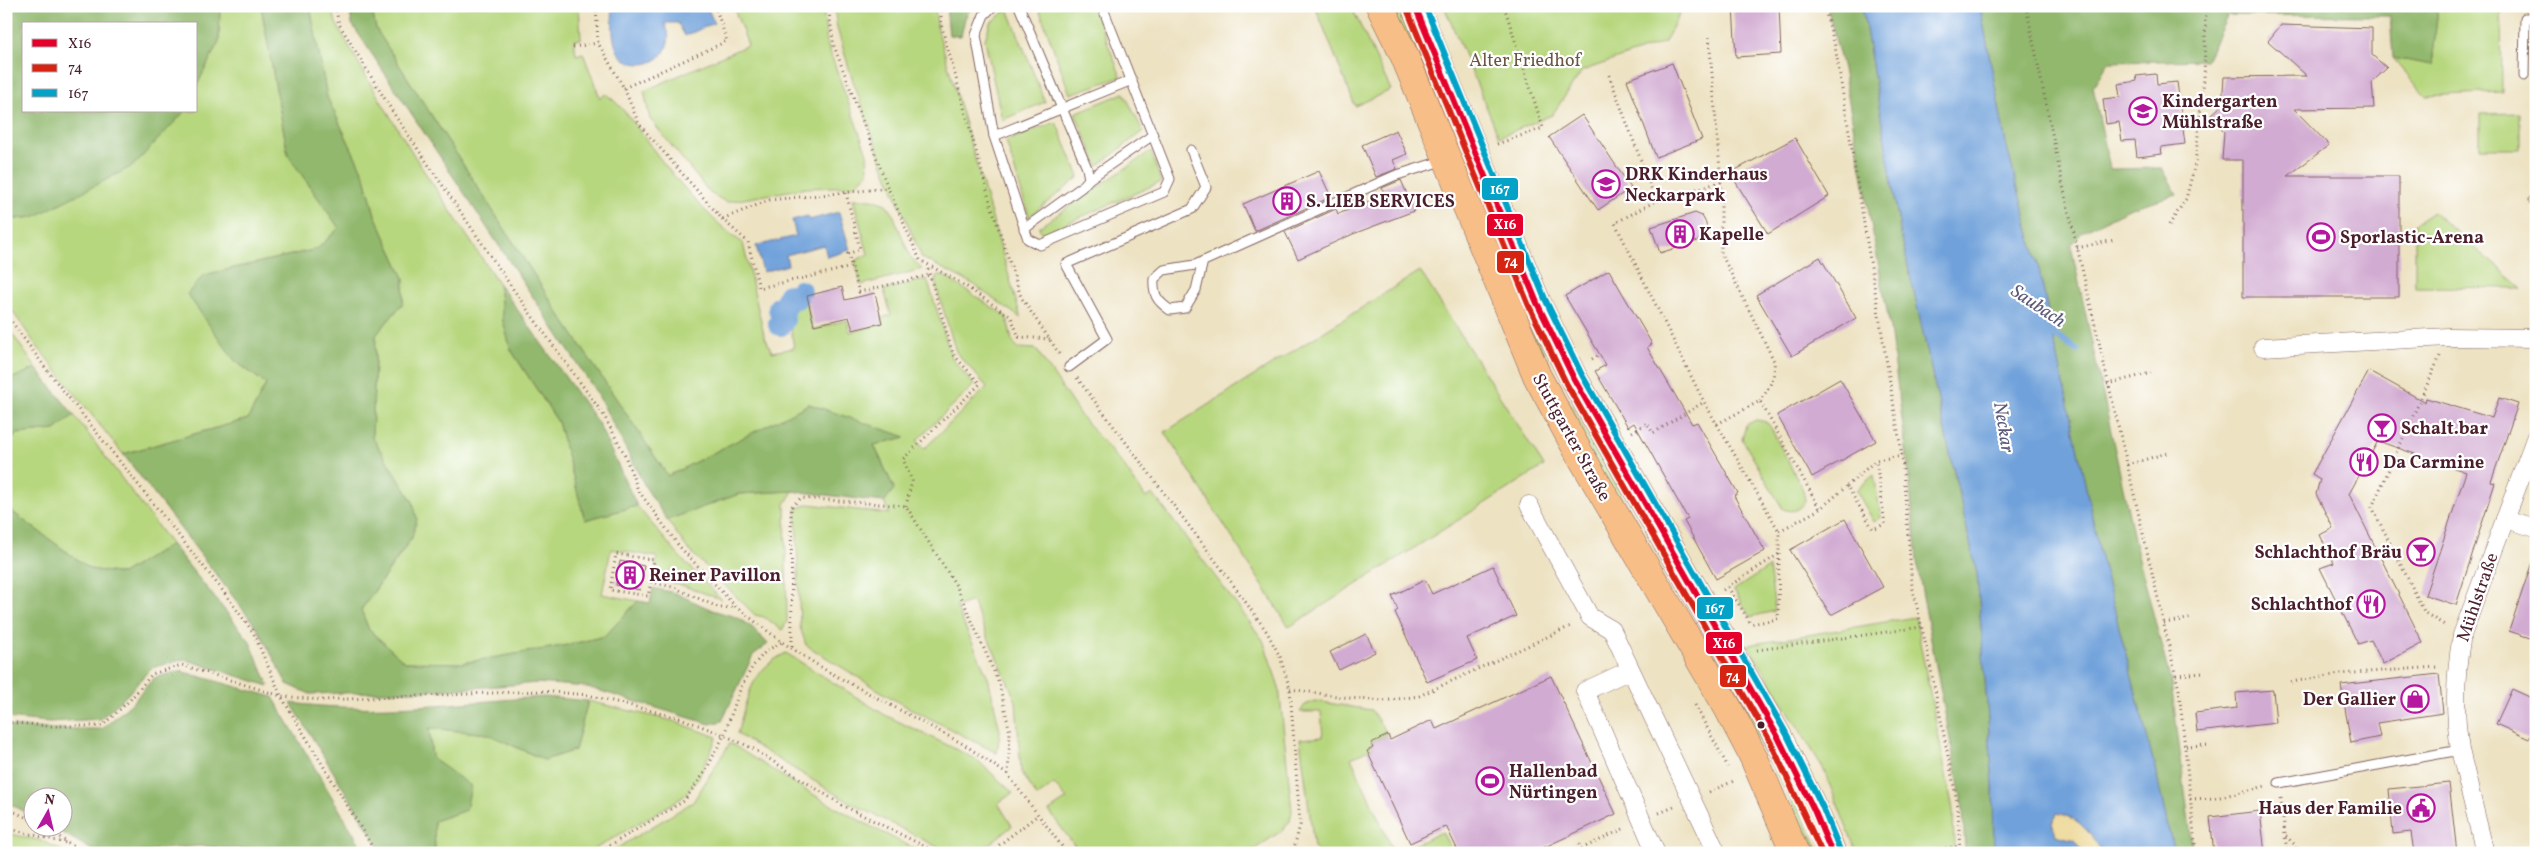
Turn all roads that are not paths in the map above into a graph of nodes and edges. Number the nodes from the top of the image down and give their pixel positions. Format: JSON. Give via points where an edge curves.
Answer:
{"nodes":[{"id":1,"x":993,"y":6,"type":"edge"},
{"id":2,"x":1019,"y":6,"type":"edge"},
{"id":3,"x":1102,"y":6,"type":"edge"},
{"id":4,"x":1380,"y":6,"type":"edge"},
{"id":5,"x":1415,"y":6,"type":"edge"},
{"id":6,"x":2536,"y":18,"type":"edge"},
{"id":7,"x":2524,"y":76,"type":"dead end"},
{"id":8,"x":1132,"y":80,"type":"junction"},
{"id":9,"x":1062,"y":108,"type":"junction"},
{"id":10,"x":1153,"y":135,"type":"junction"},
{"id":11,"x":994,"y":136,"type":"junction"},
{"id":12,"x":1482,"y":148,"type":"junction"},
{"id":13,"x":1191,"y":150,"type":"dead end"},
{"id":14,"x":1446,"y":159,"type":"junction"},
{"id":15,"x":1088,"y":179,"type":"junction"},
{"id":16,"x":1024,"y":229,"type":"junction"},
{"id":17,"x":1203,"y":261,"type":"junction"},
{"id":18,"x":2536,"y":338,"type":"edge"},
{"id":19,"x":2263,"y":347,"type":"dead end"},
{"id":20,"x":1069,"y":367,"type":"dead end"},
{"id":21,"x":2536,"y":436,"type":"edge"},
{"id":22,"x":1529,"y":505,"type":"dead end"},
{"id":23,"x":2506,"y":519,"type":"junction"},
{"id":24,"x":2536,"y":528,"type":"edge"},
{"id":25,"x":1630,"y":670,"type":"junction"},
{"id":26,"x":2460,"y":750,"type":"junction"},
{"id":27,"x":2280,"y":783,"type":"road end"},
{"id":28,"x":1656,"y":853,"type":"edge"},
{"id":29,"x":1717,"y":853,"type":"edge"},
{"id":30,"x":1795,"y":853,"type":"edge"},
{"id":31,"x":1832,"y":853,"type":"edge"},
{"id":32,"x":2485,"y":853,"type":"edge"}],
"edges":[{"from":1,"to":11,"type":"lane","via":[[984,15],[976,35]]},
{"from":2,"to":9,"type":"lane"},
{"from":3,"to":8,"type":"lane"},
{"from":4,"to":14,"type":"main road","name":"Stuttgarter Straße","via":[[1404,55]]},
{"from":5,"to":12,"type":"main road","name":"Stuttgarter Straße"},
{"from":6,"to":7,"type":"lane","via":[[2525,18]]},
{"from":8,"to":9,"type":"lane"},
{"from":8,"to":10,"type":"lane"},
{"from":9,"to":11,"type":"lane"},
{"from":9,"to":15,"type":"lane","via":[[1087,168]]},
{"from":10,"to":15,"type":"lane"},
{"from":10,"to":16,"type":"lane","via":[[1170,179],[1164,192],[1040,245],[1028,239]]},
{"from":11,"to":16,"type":"lane"},
{"from":12,"to":14,"type":"lane"},
{"from":12,"to":31,"type":"main road","name":"Stuttgarter Straße","via":[[1537,303],[1574,379],[1778,737]]},
{"from":13,"to":20,"type":"lane","via":[[1206,187],[1192,209],[1066,264],[1107,339]]},
{"from":14,"to":17,"type":"lane","via":[[1394,176]]},
{"from":14,"to":30,"type":"main road","name":"Stuttgarter Straße","via":[[1538,376],[1579,453],[1728,708],[1753,756]]},
{"from":15,"to":16,"type":"lane","via":[[1082,187]]},
{"from":17,"to":17,"type":"lane","via":[[1164,270],[1154,279],[1153,291],[1158,302],[1170,310],[1185,308],[1196,290]]},
{"from":18,"to":19,"type":"street","via":[[2448,337]]},
{"from":21,"to":23,"type":"street","name":"Mühlstraße"},
{"from":22,"to":25,"type":"street","via":[[1590,617],[1612,630]]},
{"from":23,"to":24,"type":"street"},
{"from":23,"to":26,"type":"street","name":"Mühlstraße","via":[[2462,635],[2456,666]]},
{"from":25,"to":28,"type":"street","via":[[1585,691]]},
{"from":25,"to":29,"type":"street"},
{"from":26,"to":27,"type":"lane"},
{"from":26,"to":32,"type":"street","name":"Mühlstraße"}]}
